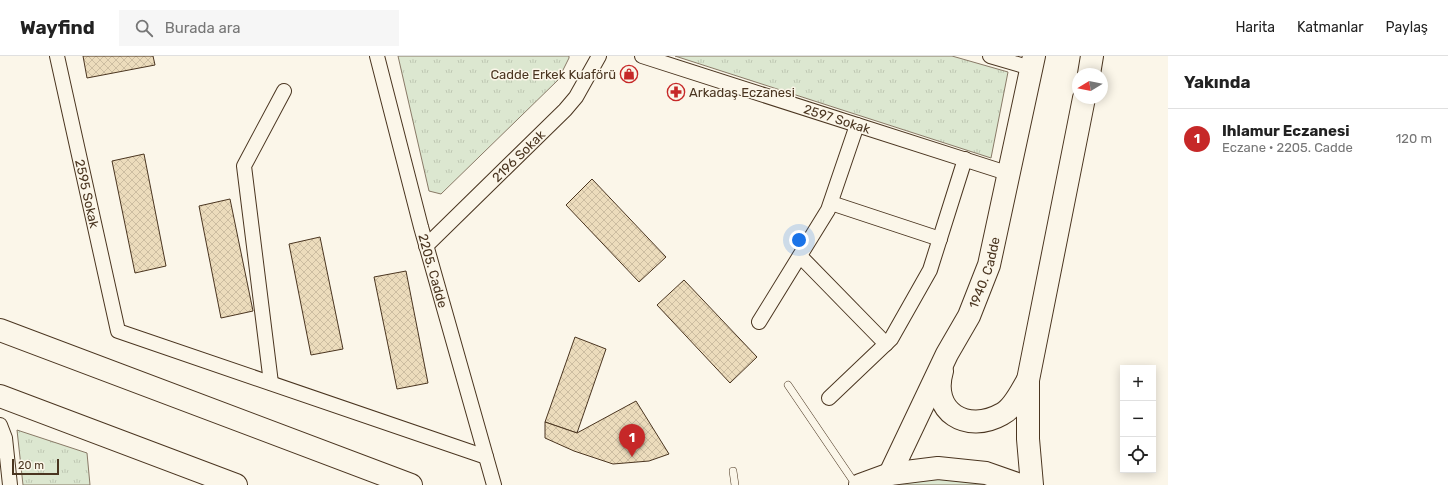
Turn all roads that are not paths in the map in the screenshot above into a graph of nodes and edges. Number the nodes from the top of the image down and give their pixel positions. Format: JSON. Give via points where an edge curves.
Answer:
{"nodes":[{"id":1,"x":57,"y":56,"type":"edge"},
{"id":2,"x":377,"y":56,"type":"edge"},
{"id":3,"x":598,"y":56,"type":"edge"},
{"id":4,"x":642,"y":56,"type":"edge"},
{"id":5,"x":990,"y":56,"type":"edge"},
{"id":6,"x":1092,"y":56,"type":"edge"},
{"id":7,"x":1032,"y":62,"type":"edge"},
{"id":8,"x":1090,"y":68,"type":"edge"},
{"id":9,"x":284,"y":91,"type":"dead end"},
{"id":10,"x":1083,"y":104,"type":"edge"},
{"id":11,"x":857,"y":125,"type":"junction"},
{"id":12,"x":966,"y":159,"type":"junction"},
{"id":13,"x":1010,"y":174,"type":"junction"},
{"id":14,"x":831,"y":203,"type":"junction"},
{"id":15,"x":940,"y":239,"type":"junction"},
{"id":16,"x":426,"y":246,"type":"junction"},
{"id":17,"x":800,"y":256,"type":"junction"},
{"id":18,"x":759,"y":322,"type":"dead end"},
{"id":19,"x":0,"y":330,"type":"edge"},
{"id":20,"x":886,"y":344,"type":"junction"},
{"id":21,"x":947,"y":354,"type":"junction"},
{"id":22,"x":1028,"y":380,"type":"junction"},
{"id":23,"x":271,"y":383,"type":"junction"},
{"id":24,"x":788,"y":385,"type":"dead end"},
{"id":25,"x":0,"y":396,"type":"edge"},
{"id":26,"x":829,"y":398,"type":"dead end"},
{"id":27,"x":0,"y":424,"type":"edge"},
{"id":28,"x":2,"y":437,"type":"edge"},
{"id":29,"x":486,"y":457,"type":"junction"},
{"id":30,"x":732,"y":471,"type":"dead end"},
{"id":31,"x":890,"y":474,"type":"junction"},
{"id":32,"x":10,"y":485,"type":"edge"},
{"id":33,"x":236,"y":485,"type":"edge"},
{"id":34,"x":411,"y":485,"type":"edge"},
{"id":35,"x":494,"y":485,"type":"edge"},
{"id":36,"x":735,"y":485,"type":"edge"},
{"id":37,"x":856,"y":485,"type":"edge"},
{"id":38,"x":860,"y":485,"type":"edge"},
{"id":39,"x":1020,"y":485,"type":"edge"},
{"id":40,"x":1032,"y":485,"type":"edge"}],
"edges":[{"from":1,"to":23,"type":"street","name":"2595 Sokak","via":[[118,330]]},
{"from":2,"to":16,"type":"street","name":"2205. Cadde"},
{"from":3,"to":16,"type":"street","name":"2196 Sokak","via":[[576,97],[565,110]]},
{"from":4,"to":11,"type":"street","name":"2597 Sokak"},
{"from":5,"to":7,"type":"street"},
{"from":6,"to":8,"type":"main road"},
{"from":7,"to":13,"type":"main road","name":"1940. Cadde"},
{"from":9,"to":23,"type":"street","via":[[244,166]]},
{"from":10,"to":22,"type":"main road"},
{"from":11,"to":12,"type":"street","name":"2597 Sokak"},
{"from":11,"to":14,"type":"street"},
{"from":12,"to":13,"type":"street","name":"2597 Sokak"},
{"from":12,"to":15,"type":"street"},
{"from":13,"to":21,"type":"main road","name":"1940. Cadde","via":[[989,265],[969,316]]},
{"from":14,"to":15,"type":"street"},
{"from":14,"to":17,"type":"street"},
{"from":15,"to":20,"type":"street","via":[[930,270],[892,339]]},
{"from":16,"to":29,"type":"street","name":"2205. Cadde"},
{"from":17,"to":18,"type":"street"},
{"from":17,"to":20,"type":"street"},
{"from":19,"to":34,"type":"main road"},
{"from":20,"to":26,"type":"street"},
{"from":21,"to":22,"type":"main road","via":[[941,374],[941,393],[948,411],[965,422],[985,422],[1004,414]]},
{"from":21,"to":31,"type":"main road","name":"1940. Cadde"},
{"from":22,"to":40,"type":"main road","via":[[1028,439]]},
{"from":23,"to":29,"type":"street"},
{"from":24,"to":37,"type":"lane"},
{"from":25,"to":33,"type":"main road"},
{"from":27,"to":28,"type":"street"},
{"from":28,"to":32,"type":"street"},
{"from":29,"to":35,"type":"street","name":"2205. Cadde"},
{"from":30,"to":36,"type":"lane"},
{"from":31,"to":38,"type":"main road"},
{"from":31,"to":39,"type":"main road","via":[[938,468],[986,473]]}]}
